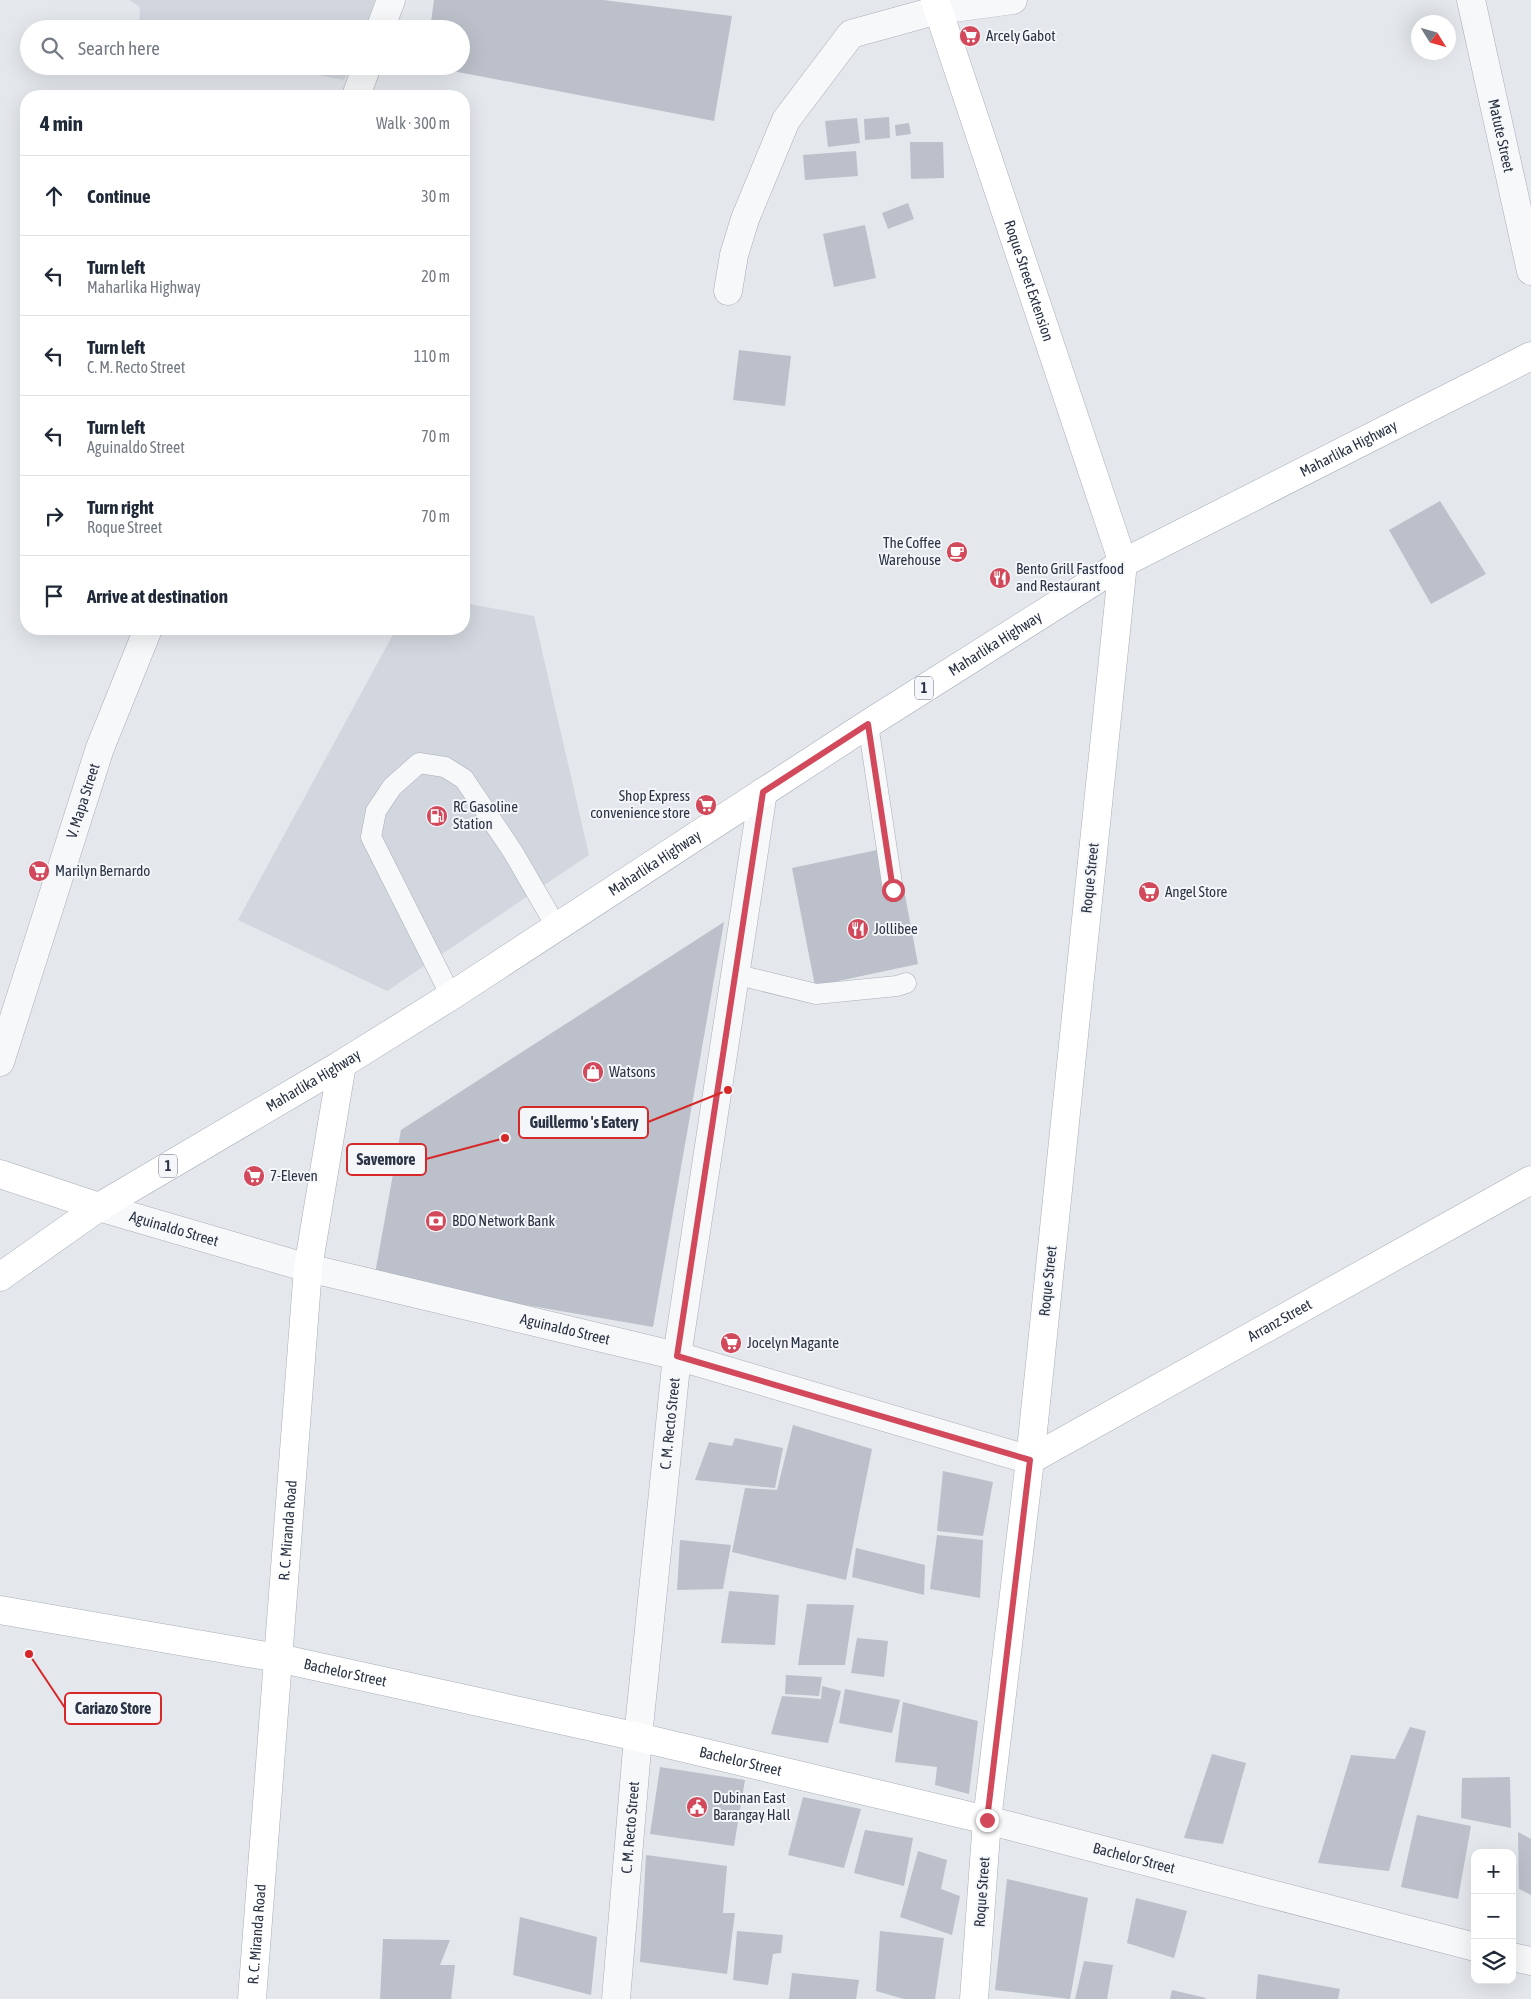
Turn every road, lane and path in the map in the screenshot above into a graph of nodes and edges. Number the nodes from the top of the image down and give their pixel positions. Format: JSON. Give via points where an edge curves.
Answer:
{"nodes":[{"id":1,"x":391,"y":0,"type":"edge"},
{"id":2,"x":1013,"y":0,"type":"edge"},
{"id":3,"x":1471,"y":0,"type":"edge"},
{"id":4,"x":937,"y":5,"type":"edge"},
{"id":5,"x":383,"y":20,"type":"edge"},
{"id":6,"x":363,"y":75,"type":"edge"},
{"id":7,"x":358,"y":90,"type":"edge"},
{"id":8,"x":1531,"y":271,"type":"edge"},
{"id":9,"x":728,"y":291,"type":"dead end"},
{"id":10,"x":1531,"y":356,"type":"edge"},
{"id":11,"x":1123,"y":562,"type":"junction"},
{"id":12,"x":146,"y":635,"type":"edge"},
{"id":13,"x":868,"y":724,"type":"junction"},
{"id":14,"x":763,"y":792,"type":"junction"},
{"id":15,"x":893,"y":890,"type":"dead end"},
{"id":16,"x":557,"y":928,"type":"junction"},
{"id":17,"x":734,"y":974,"type":"junction"},
{"id":18,"x":906,"y":983,"type":"dead end"},
{"id":19,"x":451,"y":996,"type":"junction"},
{"id":20,"x":0,"y":1062,"type":"edge"},
{"id":21,"x":342,"y":1064,"type":"junction"},
{"id":22,"x":0,"y":1174,"type":"edge"},
{"id":23,"x":1531,"y":1180,"type":"edge"},
{"id":24,"x":99,"y":1207,"type":"junction"},
{"id":25,"x":308,"y":1268,"type":"junction"},
{"id":26,"x":0,"y":1277,"type":"edge"},
{"id":27,"x":677,"y":1356,"type":"junction"},
{"id":28,"x":1030,"y":1460,"type":"junction"},
{"id":29,"x":0,"y":1610,"type":"edge"},
{"id":30,"x":278,"y":1658,"type":"junction"},
{"id":31,"x":638,"y":1737,"type":"junction"},
{"id":32,"x":987,"y":1820,"type":"junction"},
{"id":33,"x":1471,"y":1946,"type":"edge"},
{"id":34,"x":1516,"y":1958,"type":"edge"},
{"id":35,"x":1531,"y":1962,"type":"edge"},
{"id":36,"x":252,"y":1999,"type":"edge"},
{"id":37,"x":616,"y":1999,"type":"edge"},
{"id":38,"x":974,"y":1999,"type":"edge"}],
"edges":[{"from":1,"to":5,"type":"street"},
{"from":2,"to":4,"type":"street"},
{"from":3,"to":8,"type":"street","name":"Matute Street"},
{"from":4,"to":9,"type":"street","via":[[851,34],[786,120],[745,219]]},
{"from":4,"to":11,"type":"street","name":"Roque Street Extension"},
{"from":6,"to":7,"type":"street"},
{"from":10,"to":11,"type":"street","name":"Maharlika Highway","number":"1"},
{"from":11,"to":13,"type":"street","name":"Maharlika Highway","number":"1"},
{"from":11,"to":28,"type":"street","name":"Roque Street"},
{"from":12,"to":20,"type":"street","name":"V. Mapa Street","via":[[100,748]]},
{"from":13,"to":14,"type":"street","name":"Maharlika Highway","number":"1"},
{"from":13,"to":15,"type":"lane"},
{"from":14,"to":16,"type":"street","name":"Maharlika Highway","number":"1"},
{"from":14,"to":17,"type":"street","name":"C. M. Recto Street"},
{"from":16,"to":19,"type":"street","name":"Maharlika Highway","number":"1"},
{"from":16,"to":19,"type":"lane","via":[[513,852],[464,779],[445,767],[419,764],[392,787],[381,803],[376,811],[371,837]]},
{"from":17,"to":18,"type":"lane","via":[[816,994]]},
{"from":17,"to":27,"type":"street","name":"C. M. Recto Street"},
{"from":19,"to":21,"type":"street","name":"Maharlika Highway","number":"1"},
{"from":21,"to":24,"type":"street","name":"Maharlika Highway","number":"1"},
{"from":21,"to":25,"type":"street","name":"R. C. Miranda Road"},
{"from":22,"to":24,"type":"street"},
{"from":23,"to":28,"type":"street","name":"Arranz Street"},
{"from":24,"to":25,"type":"street","name":"Aguinaldo Street"},
{"from":24,"to":26,"type":"street","name":"Maharlika Highway","number":"1"},
{"from":25,"to":27,"type":"street","name":"Aguinaldo Street"},
{"from":25,"to":30,"type":"street","name":"R. C. Miranda Road"},
{"from":27,"to":28,"type":"street","name":"Aguinaldo Street"},
{"from":27,"to":31,"type":"street","name":"C. M. Recto Street"},
{"from":28,"to":32,"type":"street","name":"Roque Street"},
{"from":29,"to":30,"type":"street","name":"Bachelor Street"},
{"from":30,"to":31,"type":"street","name":"Bachelor Street"},
{"from":30,"to":36,"type":"street","name":"R. C. Miranda Road"},
{"from":31,"to":32,"type":"street","name":"Bachelor Street"},
{"from":31,"to":37,"type":"street","name":"C. M. Recto Street"},
{"from":32,"to":33,"type":"street","name":"Bachelor Street"},
{"from":32,"to":38,"type":"street","name":"Roque Street"},
{"from":34,"to":35,"type":"street"}]}
